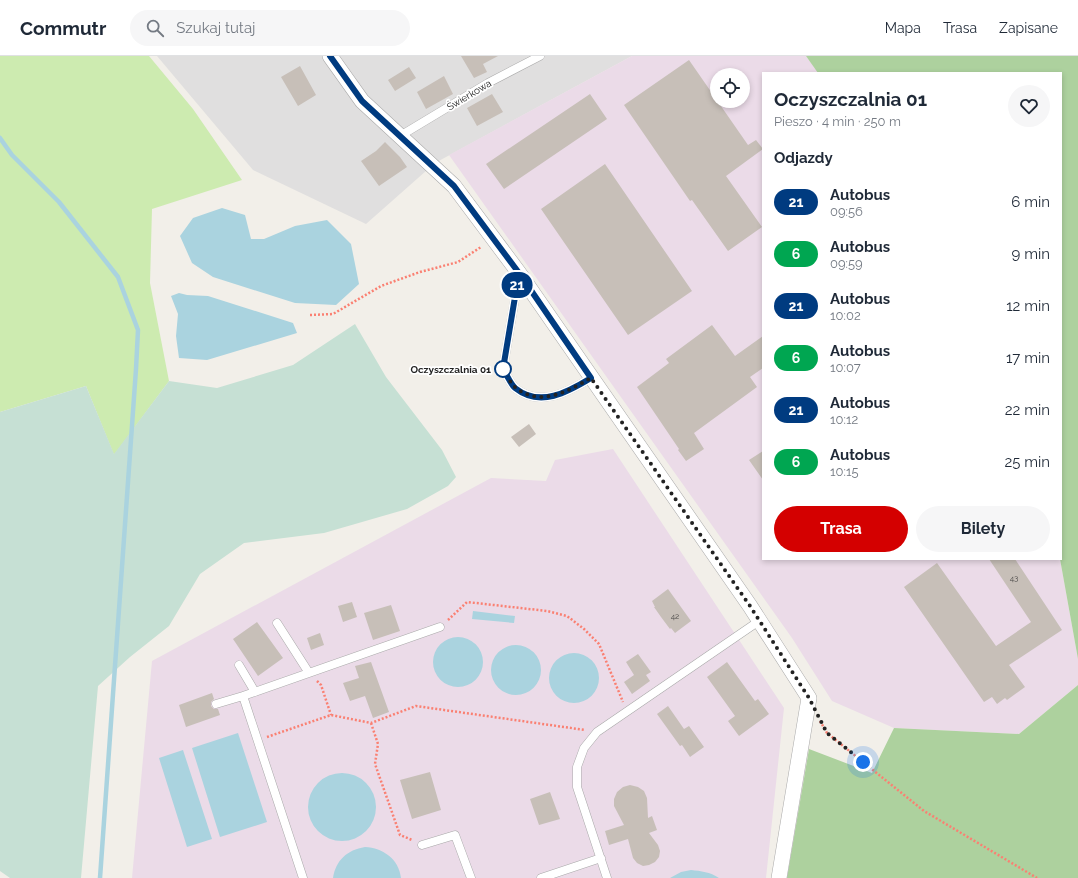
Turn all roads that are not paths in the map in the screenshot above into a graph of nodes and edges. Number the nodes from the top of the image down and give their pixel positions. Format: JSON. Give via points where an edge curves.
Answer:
{"nodes":[{"id":1,"x":330,"y":56,"type":"edge"},
{"id":2,"x":540,"y":56,"type":"edge"},
{"id":3,"x":400,"y":136,"type":"junction"},
{"id":4,"x":519,"y":273,"type":"junction"},
{"id":5,"x":591,"y":378,"type":"junction"},
{"id":6,"x":759,"y":621,"type":"junction"},
{"id":7,"x":277,"y":623,"type":"dead end"},
{"id":8,"x":440,"y":628,"type":"road end"},
{"id":9,"x":240,"y":665,"type":"dead end"},
{"id":10,"x":309,"y":673,"type":"junction"},
{"id":11,"x":255,"y":692,"type":"junction"},
{"id":12,"x":244,"y":696,"type":"junction"},
{"id":13,"x":216,"y":704,"type":"dead end"},
{"id":14,"x":422,"y":845,"type":"road end"},
{"id":15,"x":601,"y":858,"type":"junction"},
{"id":16,"x":303,"y":878,"type":"edge"},
{"id":17,"x":471,"y":878,"type":"edge"},
{"id":18,"x":541,"y":878,"type":"edge"},
{"id":19,"x":608,"y":878,"type":"edge"},
{"id":20,"x":779,"y":878,"type":"edge"}],
"edges":[{"from":1,"to":3,"type":"street","via":[[362,101]]},
{"from":2,"to":3,"type":"lane","name":"Świerkowa","via":[[488,83]]},
{"from":3,"to":4,"type":"street","via":[[454,186]]},
{"from":4,"to":5,"type":"street"},
{"from":4,"to":5,"type":"lane","via":[[503,369],[514,387],[541,398],[567,392]]},
{"from":5,"to":6,"type":"street"},
{"from":6,"to":15,"type":"lane","via":[[597,732],[584,748],[577,767],[577,787]]},
{"from":6,"to":20,"type":"street","via":[[809,698]]},
{"from":7,"to":10,"type":"lane"},
{"from":8,"to":10,"type":"lane"},
{"from":9,"to":11,"type":"lane"},
{"from":10,"to":11,"type":"lane"},
{"from":11,"to":12,"type":"lane"},
{"from":12,"to":13,"type":"lane"},
{"from":12,"to":16,"type":"lane"},
{"from":14,"to":17,"type":"lane","via":[[456,835]]},
{"from":15,"to":18,"type":"lane"},
{"from":15,"to":19,"type":"lane"}]}
